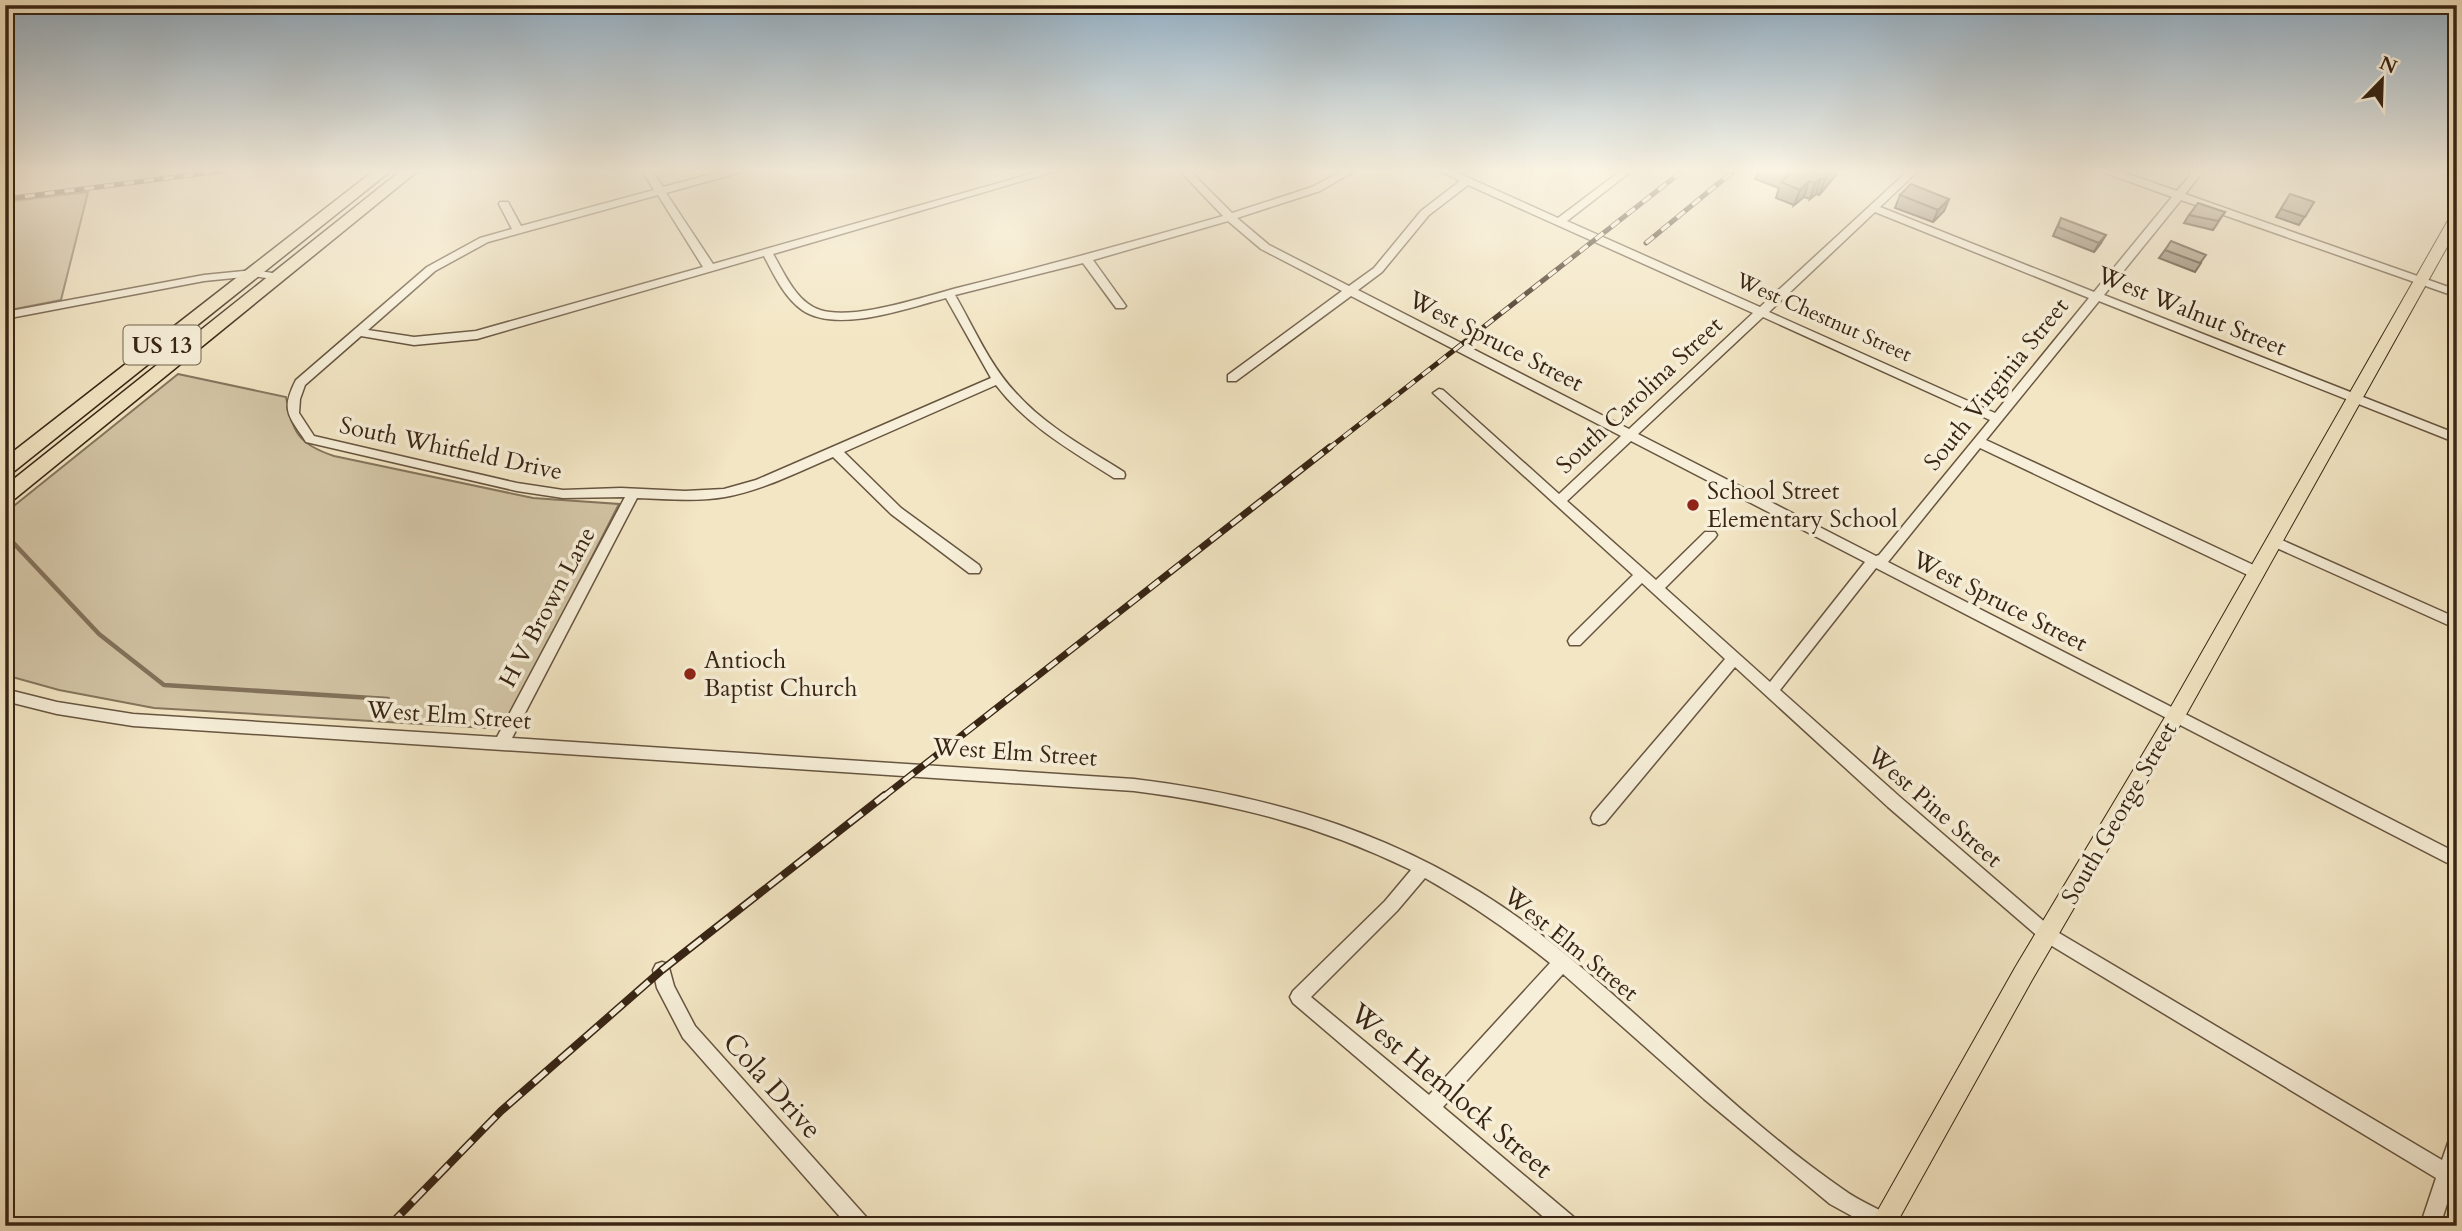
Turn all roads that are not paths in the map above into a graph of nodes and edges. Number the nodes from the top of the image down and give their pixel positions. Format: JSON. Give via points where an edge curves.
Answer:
{"nodes":[{"id":1,"x":313,"y":226,"type":"edge"},
{"id":2,"x":341,"y":226,"type":"edge"},
{"id":3,"x":516,"y":226,"type":"edge"},
{"id":4,"x":531,"y":226,"type":"edge"},
{"id":5,"x":683,"y":226,"type":"edge"},
{"id":6,"x":857,"y":226,"type":"edge"},
{"id":7,"x":1198,"y":226,"type":"edge"},
{"id":8,"x":1241,"y":226,"type":"edge"},
{"id":9,"x":1415,"y":226,"type":"edge"},
{"id":10,"x":1569,"y":226,"type":"edge"},
{"id":11,"x":1853,"y":226,"type":"edge"},
{"id":12,"x":1920,"y":226,"type":"edge"},
{"id":13,"x":2153,"y":226,"type":"edge"},
{"id":14,"x":2267,"y":226,"type":"edge"},
{"id":15,"x":2452,"y":226,"type":"edge"},
{"id":16,"x":518,"y":230,"type":"junction"},
{"id":17,"x":767,"y":252,"type":"junction"},
{"id":18,"x":1086,"y":259,"type":"junction"},
{"id":19,"x":709,"y":267,"type":"junction"},
{"id":20,"x":254,"y":273,"type":"junction"},
{"id":21,"x":278,"y":277,"type":"junction"},
{"id":22,"x":2422,"y":282,"type":"junction"},
{"id":23,"x":1351,"y":292,"type":"junction"},
{"id":24,"x":949,"y":294,"type":"junction"},
{"id":25,"x":2457,"y":294,"type":"edge"},
{"id":26,"x":2096,"y":296,"type":"junction"},
{"id":27,"x":1120,"y":306,"type":"dead end"},
{"id":28,"x":1762,"y":312,"type":"junction"},
{"id":29,"x":5,"y":316,"type":"edge"},
{"id":30,"x":356,"y":332,"type":"junction"},
{"id":31,"x":1232,"y":378,"type":"dead end"},
{"id":32,"x":998,"y":380,"type":"junction"},
{"id":33,"x":1439,"y":393,"type":"dead end"},
{"id":34,"x":2356,"y":399,"type":"junction"},
{"id":35,"x":1997,"y":418,"type":"junction"},
{"id":36,"x":1631,"y":436,"type":"junction"},
{"id":37,"x":2457,"y":439,"type":"edge"},
{"id":38,"x":1979,"y":442,"type":"junction"},
{"id":39,"x":835,"y":451,"type":"junction"},
{"id":40,"x":5,"y":468,"type":"edge"},
{"id":41,"x":1119,"y":475,"type":"dead end"},
{"id":42,"x":633,"y":493,"type":"junction"},
{"id":43,"x":5,"y":496,"type":"edge"},
{"id":44,"x":1559,"y":501,"type":"junction"},
{"id":45,"x":1710,"y":535,"type":"dead end"},
{"id":46,"x":2275,"y":542,"type":"junction"},
{"id":47,"x":1874,"y":561,"type":"junction"},
{"id":48,"x":974,"y":569,"type":"dead end"},
{"id":49,"x":2257,"y":573,"type":"junction"},
{"id":50,"x":1642,"y":576,"type":"junction"},
{"id":51,"x":1656,"y":589,"type":"junction"},
{"id":52,"x":2457,"y":624,"type":"edge"},
{"id":53,"x":1576,"y":641,"type":"dead end"},
{"id":54,"x":1733,"y":659,"type":"junction"},
{"id":55,"x":1770,"y":692,"type":"junction"},
{"id":56,"x":5,"y":695,"type":"edge"},
{"id":57,"x":2175,"y":717,"type":"junction"},
{"id":58,"x":502,"y":742,"type":"junction"},
{"id":59,"x":1599,"y":818,"type":"dead end"},
{"id":60,"x":2457,"y":861,"type":"edge"},
{"id":61,"x":1422,"y":869,"type":"junction"},
{"id":62,"x":2048,"y":935,"type":"junction"},
{"id":63,"x":1562,"y":962,"type":"junction"},
{"id":64,"x":662,"y":970,"type":"dead end"},
{"id":65,"x":1429,"y":1109,"type":"junction"},
{"id":66,"x":2457,"y":1144,"type":"edge"},
{"id":67,"x":2452,"y":1177,"type":"edge"},
{"id":68,"x":1884,"y":1225,"type":"edge"},
{"id":69,"x":861,"y":1226,"type":"edge"},
{"id":70,"x":1569,"y":1226,"type":"edge"},
{"id":71,"x":2430,"y":1226,"type":"edge"}],
"edges":[{"from":1,"to":20,"type":"highway","number":"US 13"},
{"from":2,"to":21,"type":"highway","number":"US 13"},
{"from":3,"to":16,"type":"street"},
{"from":4,"to":16,"type":"street","name":"South Whitfield Drive"},
{"from":5,"to":19,"type":"street"},
{"from":6,"to":17,"type":"street"},
{"from":7,"to":18,"type":"street"},
{"from":8,"to":23,"type":"street","name":"West Spruce Street","via":[[1265,247]]},
{"from":9,"to":23,"type":"street","via":[[1389,260]]},
{"from":10,"to":28,"type":"street","name":"West Chestnut Street"},
{"from":11,"to":28,"type":"street","name":"South Carolina Street"},
{"from":12,"to":26,"type":"street","name":"West Walnut Street"},
{"from":13,"to":26,"type":"street","name":"South Virginia Street"},
{"from":14,"to":22,"type":"street"},
{"from":15,"to":22,"type":"main road","name":"South George Street"},
{"from":16,"to":30,"type":"street","name":"South Whitfield Drive","via":[[447,258]]},
{"from":17,"to":19,"type":"street"},
{"from":17,"to":24,"type":"street","via":[[792,297],[806,310],[825,315],[877,312]]},
{"from":18,"to":24,"type":"street"},
{"from":18,"to":27,"type":"street"},
{"from":19,"to":30,"type":"street","via":[[477,335],[414,341]]},
{"from":20,"to":21,"type":"street"},
{"from":20,"to":29,"type":"street","via":[[204,278]]},
{"from":20,"to":40,"type":"highway","number":"US 13"},
{"from":21,"to":43,"type":"highway","number":"US 13"},
{"from":22,"to":25,"type":"street"},
{"from":22,"to":34,"type":"main road","name":"South George Street"},
{"from":23,"to":31,"type":"street"},
{"from":23,"to":36,"type":"street","name":"West Spruce Street"},
{"from":24,"to":32,"type":"street"},
{"from":26,"to":34,"type":"street","name":"West Walnut Street"},
{"from":26,"to":35,"type":"street","name":"South Virginia Street"},
{"from":28,"to":35,"type":"street","name":"West Chestnut Street"},
{"from":28,"to":36,"type":"street","name":"South Carolina Street"},
{"from":30,"to":42,"type":"street","name":"South Whitfield Drive","via":[[300,383],[293,413],[310,439],[517,487],[563,494]]},
{"from":32,"to":39,"type":"street","name":"South Whitfield Drive"},
{"from":32,"to":41,"type":"street","via":[[1051,430]]},
{"from":33,"to":44,"type":"street","name":"West Pine Street"},
{"from":34,"to":37,"type":"street","name":"West Walnut Street"},
{"from":34,"to":46,"type":"main road","name":"South George Street"},
{"from":35,"to":38,"type":"street","name":"South Virginia Street"},
{"from":36,"to":44,"type":"street","name":"South Carolina Street"},
{"from":36,"to":47,"type":"street","name":"West Spruce Street"},
{"from":38,"to":47,"type":"street","name":"South Virginia Street","via":[[1884,558]]},
{"from":38,"to":49,"type":"street"},
{"from":39,"to":42,"type":"street","name":"South Whitfield Drive","via":[[760,484],[724,493]]},
{"from":39,"to":48,"type":"street","via":[[896,511]]},
{"from":42,"to":58,"type":"street","name":"H V Brown Lane"},
{"from":44,"to":50,"type":"street","name":"West Pine Street"},
{"from":45,"to":51,"type":"street"},
{"from":46,"to":49,"type":"main road","name":"South George Street"},
{"from":46,"to":52,"type":"street"},
{"from":47,"to":55,"type":"street","name":"South Virginia Street"},
{"from":47,"to":57,"type":"street","name":"West Spruce Street"},
{"from":49,"to":57,"type":"main road","name":"South George Street"},
{"from":50,"to":51,"type":"street","name":"West Pine Street"},
{"from":50,"to":53,"type":"street"},
{"from":51,"to":54,"type":"street","name":"West Pine Street"},
{"from":54,"to":55,"type":"street","name":"West Pine Street"},
{"from":54,"to":59,"type":"street"},
{"from":55,"to":62,"type":"street","name":"West Pine Street"},
{"from":56,"to":58,"type":"street","name":"West Elm Street","via":[[133,720]]},
{"from":57,"to":60,"type":"street","name":"West Spruce Street"},
{"from":57,"to":62,"type":"main road","name":"South George Street"},
{"from":58,"to":61,"type":"street","name":"West Elm Street","via":[[1166,788],[1310,818]]},
{"from":61,"to":63,"type":"street","name":"West Elm Street","via":[[1483,904]]},
{"from":61,"to":65,"type":"street","name":"West Hemlock Street","via":[[1299,997]]},
{"from":62,"to":67,"type":"street","name":"West Pine Street"},
{"from":62,"to":68,"type":"main road","name":"South George Street"},
{"from":63,"to":65,"type":"street"},
{"from":63,"to":68,"type":"street","name":"West Elm Street","via":[[1829,1190]]},
{"from":64,"to":69,"type":"street","name":"Cola Drive","via":[[688,1032]]},
{"from":65,"to":70,"type":"street","name":"West Hemlock Street"},
{"from":66,"to":67,"type":"street"},
{"from":67,"to":71,"type":"street"}]}
